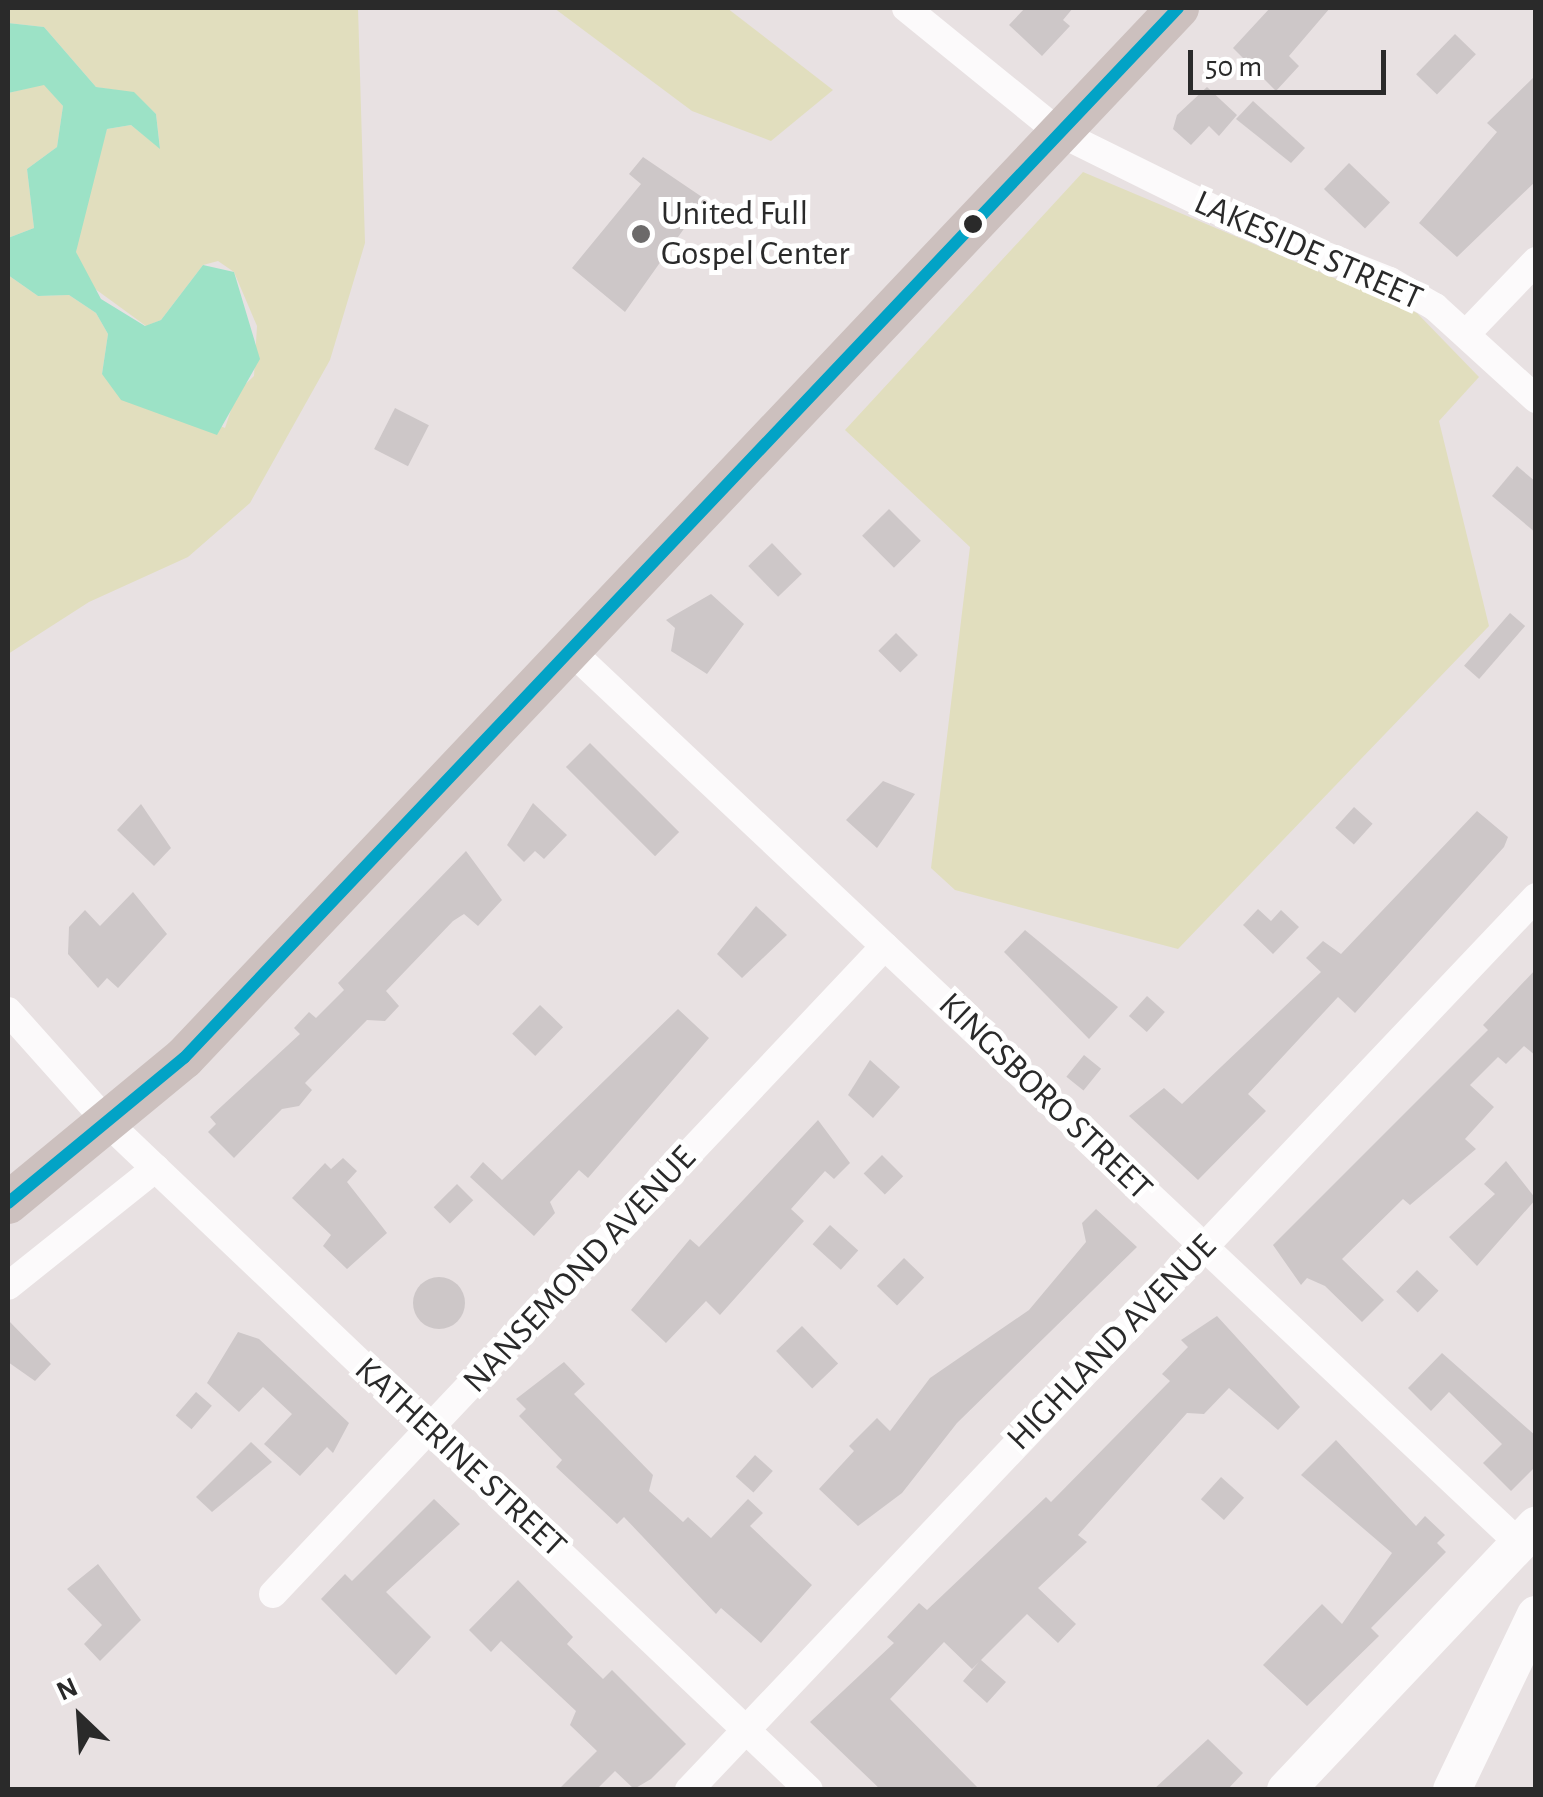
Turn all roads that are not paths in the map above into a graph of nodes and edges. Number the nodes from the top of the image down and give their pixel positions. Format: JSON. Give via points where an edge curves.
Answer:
{"nodes":[{"id":1,"x":906,"y":8,"type":"edge"},
{"id":2,"x":1178,"y":8,"type":"edge"},
{"id":3,"x":1060,"y":133,"type":"junction"},
{"id":4,"x":1536,"y":261,"type":"edge"},
{"id":5,"x":1466,"y":334,"type":"junction"},
{"id":6,"x":1536,"y":399,"type":"edge"},
{"id":7,"x":571,"y":651,"type":"junction"},
{"id":8,"x":1536,"y":897,"type":"edge"},
{"id":9,"x":886,"y":946,"type":"junction"},
{"id":10,"x":8,"y":1012,"type":"edge"},
{"id":11,"x":111,"y":1126,"type":"junction"},
{"id":12,"x":156,"y":1168,"type":"junction"},
{"id":13,"x":8,"y":1203,"type":"edge"},
{"id":14,"x":1203,"y":1248,"type":"junction"},
{"id":15,"x":8,"y":1286,"type":"edge"},
{"id":16,"x":430,"y":1429,"type":"junction"},
{"id":17,"x":1527,"y":1534,"type":"edge"},
{"id":18,"x":273,"y":1594,"type":"dead end"},
{"id":19,"x":1536,"y":1615,"type":"edge"},
{"id":20,"x":746,"y":1729,"type":"junction"},
{"id":21,"x":689,"y":1790,"type":"edge"},
{"id":22,"x":810,"y":1790,"type":"edge"},
{"id":23,"x":1286,"y":1790,"type":"edge"},
{"id":24,"x":1452,"y":1790,"type":"edge"}],
"edges":[{"from":1,"to":3,"type":"street","name":"LAKESIDE STREET"},
{"from":2,"to":3,"type":"main road"},
{"from":3,"to":5,"type":"street","name":"LAKESIDE STREET","via":[[1240,222],[1390,281]]},
{"from":3,"to":7,"type":"main road"},
{"from":4,"to":5,"type":"street"},
{"from":5,"to":6,"type":"street","name":"LAKESIDE STREET"},
{"from":7,"to":9,"type":"street","name":"KINGSBORO STREET"},
{"from":7,"to":11,"type":"main road"},
{"from":8,"to":14,"type":"street","name":"HIGHLAND AVENUE"},
{"from":9,"to":14,"type":"street","name":"KINGSBORO STREET"},
{"from":9,"to":16,"type":"street","name":"NANSEMOND AVENUE"},
{"from":10,"to":11,"type":"street","name":"KATHERINE STREET"},
{"from":11,"to":12,"type":"street","name":"KATHERINE STREET"},
{"from":11,"to":13,"type":"main road"},
{"from":12,"to":15,"type":"street"},
{"from":12,"to":16,"type":"street","name":"KATHERINE STREET"},
{"from":14,"to":17,"type":"street","name":"KINGSBORO STREET"},
{"from":14,"to":20,"type":"street","name":"HIGHLAND AVENUE"},
{"from":16,"to":18,"type":"street","name":"NANSEMOND AVENUE"},
{"from":16,"to":20,"type":"street","name":"KATHERINE STREET"},
{"from":17,"to":23,"type":"main road"},
{"from":19,"to":24,"type":"main road"},
{"from":20,"to":21,"type":"street","name":"HIGHLAND AVENUE"},
{"from":20,"to":22,"type":"street","name":"KATHERINE STREET"}]}
